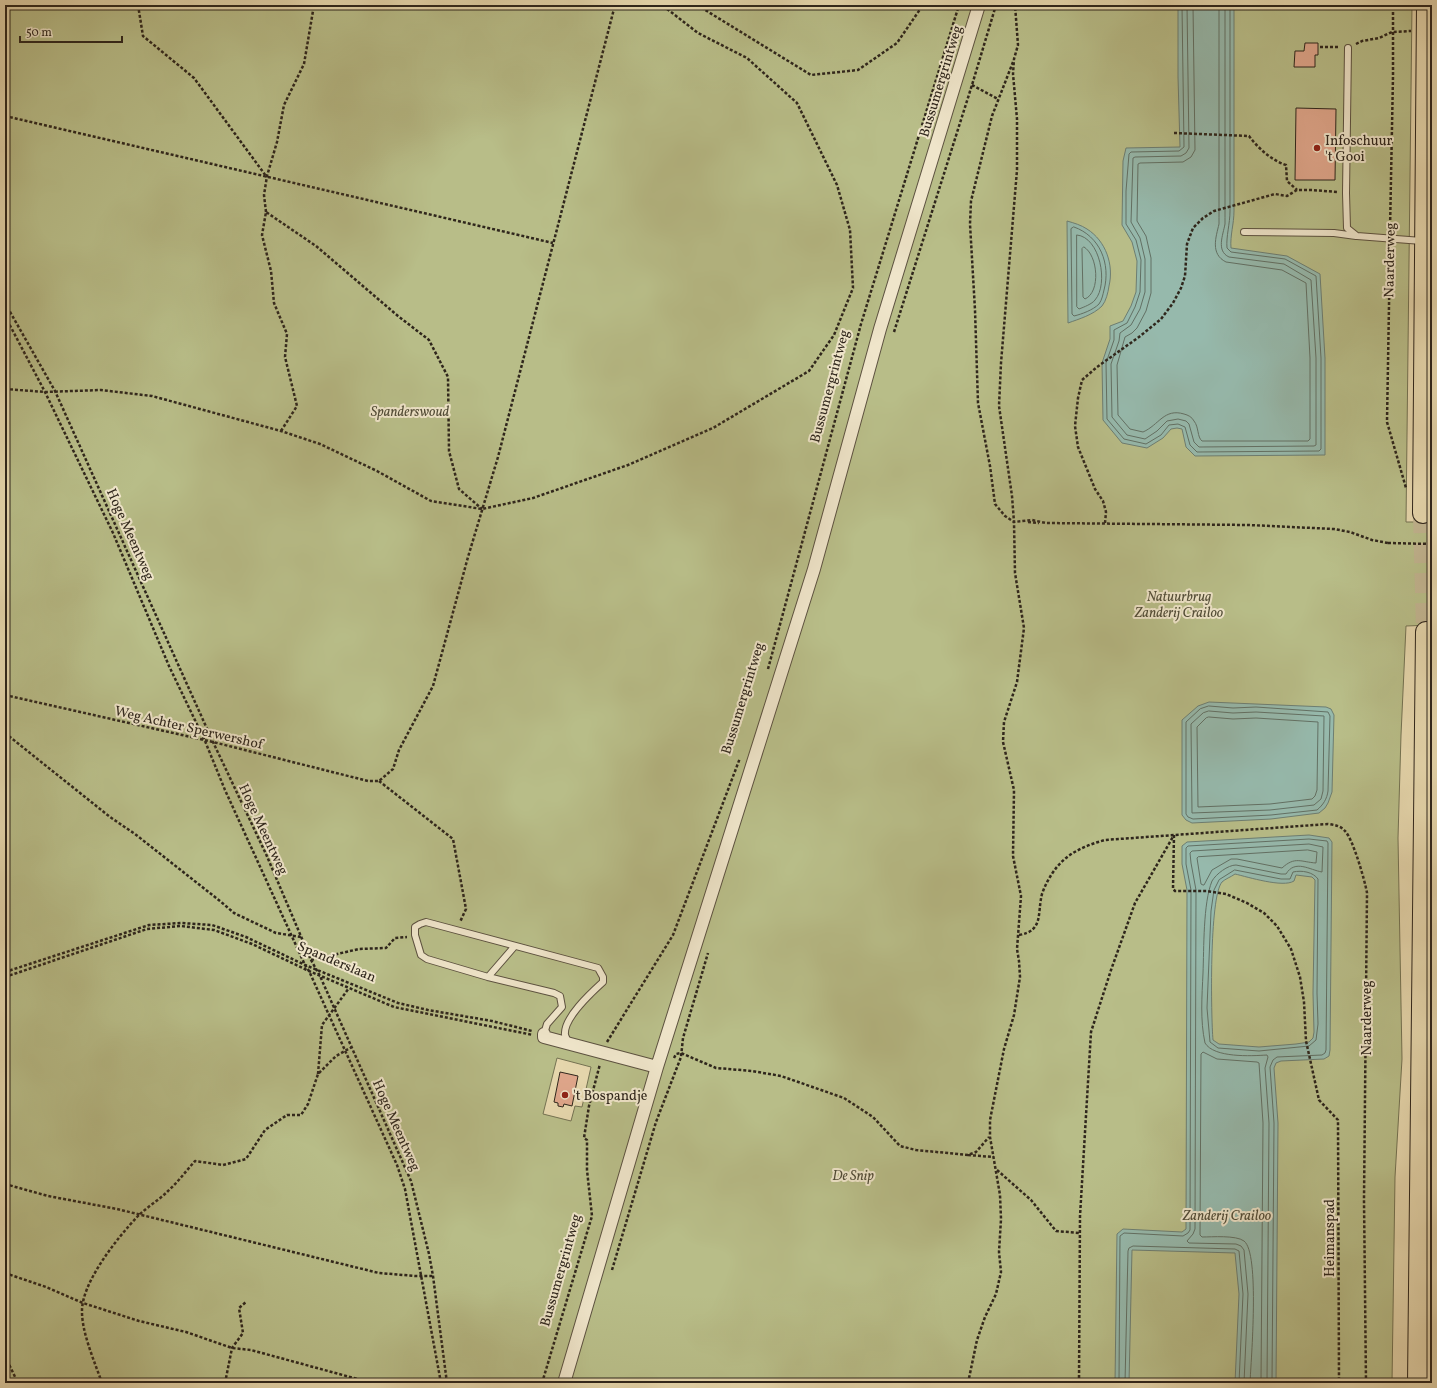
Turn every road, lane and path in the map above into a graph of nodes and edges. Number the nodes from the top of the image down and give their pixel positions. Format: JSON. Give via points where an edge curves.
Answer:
{"nodes":[{"id":1,"x":138,"y":5,"type":"edge"},
{"id":2,"x":314,"y":5,"type":"edge"},
{"id":3,"x":614,"y":5,"type":"edge"},
{"id":4,"x":662,"y":5,"type":"edge"},
{"id":5,"x":697,"y":5,"type":"edge"},
{"id":6,"x":923,"y":5,"type":"edge"},
{"id":7,"x":959,"y":5,"type":"edge"},
{"id":8,"x":979,"y":5,"type":"edge"},
{"id":9,"x":1015,"y":5,"type":"edge"},
{"id":10,"x":1393,"y":5,"type":"edge"},
{"id":11,"x":1427,"y":5,"type":"edge"},
{"id":12,"x":1426,"y":30,"type":"junction"},
{"id":13,"x":1392,"y":32,"type":"junction"},
{"id":14,"x":1320,"y":47,"type":"dead end"},
{"id":15,"x":1348,"y":48,"type":"junction"},
{"id":16,"x":1014,"y":59,"type":"junction"},
{"id":17,"x":972,"y":85,"type":"dead end"},
{"id":18,"x":998,"y":99,"type":"junction"},
{"id":19,"x":5,"y":116,"type":"edge"},
{"id":20,"x":1174,"y":133,"type":"dead end"},
{"id":21,"x":267,"y":176,"type":"junction"},
{"id":22,"x":1297,"y":190,"type":"junction"},
{"id":23,"x":1346,"y":193,"type":"junction"},
{"id":24,"x":266,"y":212,"type":"junction"},
{"id":25,"x":1244,"y":232,"type":"dead end"},
{"id":26,"x":1357,"y":236,"type":"junction"},
{"id":27,"x":1390,"y":238,"type":"junction"},
{"id":28,"x":1428,"y":241,"type":"edge"},
{"id":29,"x":553,"y":243,"type":"junction"},
{"id":30,"x":5,"y":303,"type":"edge"},
{"id":31,"x":5,"y":316,"type":"edge"},
{"id":32,"x":5,"y":389,"type":"edge"},
{"id":33,"x":55,"y":391,"type":"junction"},
{"id":34,"x":45,"y":392,"type":"junction"},
{"id":35,"x":281,"y":431,"type":"junction"},
{"id":36,"x":1406,"y":489,"type":"dead end"},
{"id":37,"x":482,"y":509,"type":"junction"},
{"id":38,"x":1423,"y":513,"type":"tunnel mouth"},
{"id":39,"x":1014,"y":522,"type":"junction"},
{"id":40,"x":1105,"y":523,"type":"junction"},
{"id":41,"x":1432,"y":544,"type":"edge"},
{"id":42,"x":1426,"y":632,"type":"tunnel mouth"},
{"id":43,"x":766,"y":675,"type":"dead end"},
{"id":44,"x":5,"y":695,"type":"edge"},
{"id":45,"x":5,"y":733,"type":"edge"},
{"id":46,"x":205,"y":741,"type":"junction"},
{"id":47,"x":213,"y":742,"type":"junction"},
{"id":48,"x":740,"y":757,"type":"dead end"},
{"id":49,"x":379,"y":781,"type":"junction"},
{"id":50,"x":1174,"y":835,"type":"junction"},
{"id":51,"x":456,"y":930,"type":"junction"},
{"id":52,"x":291,"y":935,"type":"junction"},
{"id":53,"x":415,"y":935,"type":"junction"},
{"id":54,"x":1018,"y":935,"type":"junction"},
{"id":55,"x":302,"y":938,"type":"junction"},
{"id":56,"x":514,"y":947,"type":"junction"},
{"id":57,"x":311,"y":960,"type":"junction"},
{"id":58,"x":305,"y":965,"type":"junction"},
{"id":59,"x":316,"y":969,"type":"junction"},
{"id":60,"x":309,"y":971,"type":"junction"},
{"id":61,"x":5,"y":972,"type":"edge"},
{"id":62,"x":320,"y":976,"type":"junction"},
{"id":63,"x":5,"y":977,"type":"edge"},
{"id":64,"x":488,"y":977,"type":"junction"},
{"id":65,"x":349,"y":988,"type":"junction"},
{"id":66,"x":335,"y":1009,"type":"junction"},
{"id":67,"x":329,"y":1016,"type":"junction"},
{"id":68,"x":544,"y":1036,"type":"junction"},
{"id":69,"x":569,"y":1044,"type":"junction"},
{"id":70,"x":352,"y":1047,"type":"junction"},
{"id":71,"x":345,"y":1051,"type":"junction"},
{"id":72,"x":602,"y":1053,"type":"junction"},
{"id":73,"x":681,"y":1053,"type":"dead end"},
{"id":74,"x":657,"y":1067,"type":"junction"},
{"id":75,"x":318,"y":1074,"type":"junction"},
{"id":76,"x":990,"y":1137,"type":"junction"},
{"id":77,"x":968,"y":1155,"type":"junction"},
{"id":78,"x":994,"y":1157,"type":"junction"},
{"id":79,"x":996,"y":1170,"type":"junction"},
{"id":80,"x":5,"y":1184,"type":"edge"},
{"id":81,"x":139,"y":1216,"type":"junction"},
{"id":82,"x":1080,"y":1233,"type":"junction"},
{"id":83,"x":5,"y":1273,"type":"edge"},
{"id":84,"x":422,"y":1276,"type":"junction"},
{"id":85,"x":433,"y":1276,"type":"junction"},
{"id":86,"x":246,"y":1302,"type":"dead end"},
{"id":87,"x":83,"y":1304,"type":"junction"},
{"id":88,"x":232,"y":1348,"type":"junction"},
{"id":89,"x":5,"y":1356,"type":"edge"},
{"id":90,"x":18,"y":1383,"type":"edge"},
{"id":91,"x":102,"y":1383,"type":"edge"},
{"id":92,"x":225,"y":1383,"type":"edge"},
{"id":93,"x":372,"y":1383,"type":"edge"},
{"id":94,"x":441,"y":1383,"type":"edge"},
{"id":95,"x":447,"y":1383,"type":"edge"},
{"id":96,"x":542,"y":1383,"type":"edge"},
{"id":97,"x":564,"y":1383,"type":"edge"},
{"id":98,"x":968,"y":1383,"type":"edge"},
{"id":99,"x":1079,"y":1383,"type":"edge"},
{"id":100,"x":1339,"y":1383,"type":"edge"},
{"id":101,"x":1366,"y":1383,"type":"edge"},
{"id":102,"x":1418,"y":1383,"type":"edge"}],
"edges":[{"from":1,"to":21,"type":"path","via":[[143,36],[194,78]]},
{"from":2,"to":21,"type":"path","via":[[304,64],[284,105]]},
{"from":3,"to":29,"type":"path"},
{"from":4,"to":37,"type":"path","via":[[698,33],[747,58],[797,103],[837,185],[850,230],[853,288],[834,335],[810,371],[713,428],[628,465],[533,498]]},
{"from":5,"to":6,"type":"path","via":[[811,75],[858,70],[897,43]]},
{"from":7,"to":43,"type":"path","name":"Bussumergrintweg","via":[[861,324]]},
{"from":8,"to":74,"type":"street","name":"Bussumergrintweg","via":[[880,329],[814,569]]},
{"from":9,"to":16,"type":"path","via":[[1018,45]]},
{"from":10,"to":13,"type":"path","name":"Naarderweg"},
{"from":11,"to":12,"type":"main road"},
{"from":12,"to":13,"type":"path"},
{"from":12,"to":28,"type":"main road"},
{"from":13,"to":15,"type":"path"},
{"from":13,"to":27,"type":"path","name":"Naarderweg"},
{"from":14,"to":15,"type":"path"},
{"from":15,"to":23,"type":"lane"},
{"from":16,"to":18,"type":"path"},
{"from":16,"to":39,"type":"path","via":[[1017,170],[999,406]]},
{"from":17,"to":18,"type":"path"},
{"from":18,"to":39,"type":"path","via":[[971,201],[970,224],[978,403],[995,504]]},
{"from":19,"to":21,"type":"path"},
{"from":20,"to":22,"type":"path","via":[[1249,136],[1276,162],[1286,165],[1286,181]]},
{"from":21,"to":24,"type":"path","via":[[264,195]]},
{"from":21,"to":29,"type":"path"},
{"from":22,"to":23,"type":"path"},
{"from":22,"to":40,"type":"path","via":[[1287,196],[1275,194],[1214,211],[1203,218],[1193,228],[1187,244],[1184,276],[1173,304],[1161,319],[1082,380],[1075,426],[1078,447],[1103,502],[1106,512]]},
{"from":23,"to":26,"type":"lane","via":[[1346,228]]},
{"from":24,"to":35,"type":"path","via":[[262,235],[271,271],[274,303],[287,334],[285,357],[297,406]]},
{"from":24,"to":37,"type":"path","via":[[316,246],[429,340],[448,377],[449,450],[459,489]]},
{"from":25,"to":26,"type":"lane","via":[[1334,233]]},
{"from":26,"to":27,"type":"lane"},
{"from":27,"to":28,"type":"lane"},
{"from":27,"to":36,"type":"path","name":"Naarderweg","via":[[1387,422]]},
{"from":28,"to":38,"type":"main road"},
{"from":29,"to":37,"type":"path","via":[[498,457]]},
{"from":30,"to":33,"type":"path","name":"Hoge Meentweg"},
{"from":31,"to":34,"type":"path"},
{"from":32,"to":34,"type":"path"},
{"from":33,"to":34,"type":"path"},
{"from":33,"to":35,"type":"path","via":[[101,390],[152,396]]},
{"from":33,"to":47,"type":"path","name":"Hoge Meentweg"},
{"from":34,"to":46,"type":"path","via":[[113,533],[169,666]]},
{"from":35,"to":37,"type":"path","via":[[320,444],[431,500]]},
{"from":37,"to":49,"type":"path","via":[[433,686],[399,750],[393,769]]},
{"from":39,"to":40,"type":"path","via":[[1032,520],[1046,523]]},
{"from":39,"to":54,"type":"path","via":[[1015,573],[1024,628],[1017,682],[1004,722],[1003,742],[1014,790],[1013,856],[1021,896]]},
{"from":40,"to":41,"type":"path","bridge":true,"via":[[1334,529],[1388,543]]},
{"from":42,"to":102,"type":"main road"},
{"from":44,"to":46,"type":"path","name":"Weg Achter Sperwershof"},
{"from":45,"to":52,"type":"path","via":[[234,913],[276,932]]},
{"from":46,"to":47,"type":"path","name":"Weg Achter Sperwershof"},
{"from":46,"to":52,"type":"path"},
{"from":47,"to":49,"type":"path","name":"Weg Achter Sperwershof","via":[[368,781]]},
{"from":47,"to":55,"type":"path","name":"Hoge Meentweg"},
{"from":48,"to":72,"type":"path","name":"Bussumergrintweg","via":[[673,934],[608,1039]]},
{"from":49,"to":51,"type":"path","via":[[453,839],[466,909]]},
{"from":50,"to":54,"type":"path","name":"Naarderweg","via":[[1105,840],[1085,846],[1064,859],[1050,877],[1042,894],[1036,927],[1028,934]]},
{"from":50,"to":82,"type":"path","via":[[1135,903],[1091,1032]]},
{"from":50,"to":100,"type":"path","name":"Heimanspad","via":[[1174,890],[1226,894],[1264,913],[1291,949],[1300,977],[1306,1041],[1319,1100],[1338,1120]]},
{"from":50,"to":101,"type":"path","name":"Naarderweg","via":[[1335,825],[1346,832],[1364,876],[1367,893],[1364,1192]]},
{"from":51,"to":53,"type":"lane","via":[[426,922],[415,927]]},
{"from":51,"to":56,"type":"lane"},
{"from":52,"to":55,"type":"path"},
{"from":52,"to":58,"type":"path"},
{"from":53,"to":57,"type":"path","via":[[395,938],[386,948],[359,949]]},
{"from":53,"to":64,"type":"lane","via":[[421,955],[427,959]]},
{"from":54,"to":76,"type":"path","via":[[1020,977],[1014,1015],[996,1085]]},
{"from":55,"to":57,"type":"path","name":"Hoge Meentweg"},
{"from":56,"to":64,"type":"lane"},
{"from":56,"to":69,"type":"lane","via":[[598,968],[602,972],[603,982],[577,1007],[566,1027],[565,1034]]},
{"from":57,"to":59,"type":"path","name":"Hoge Meentweg"},
{"from":58,"to":59,"type":"path","name":"Spanderslaan"},
{"from":58,"to":60,"type":"path"},
{"from":58,"to":61,"type":"path","name":"Spanderslaan","via":[[246,937],[212,925],[181,923],[149,925]]},
{"from":59,"to":62,"type":"path","name":"Hoge Meentweg"},
{"from":59,"to":68,"type":"path","name":"Spanderslaan","via":[[398,1003],[492,1021]]},
{"from":60,"to":62,"type":"path"},
{"from":60,"to":63,"type":"path","via":[[252,944],[214,930],[181,926],[147,929]]},
{"from":60,"to":67,"type":"path"},
{"from":62,"to":65,"type":"path"},
{"from":62,"to":66,"type":"path","name":"Hoge Meentweg"},
{"from":64,"to":68,"type":"lane","via":[[560,996],[562,1007],[547,1024]]},
{"from":65,"to":66,"type":"path"},
{"from":65,"to":68,"type":"path","via":[[394,1007]]},
{"from":66,"to":67,"type":"path"},
{"from":66,"to":70,"type":"path","name":"Hoge Meentweg"},
{"from":67,"to":71,"type":"path"},
{"from":67,"to":75,"type":"path","via":[[322,1025]]},
{"from":68,"to":69,"type":"street"},
{"from":69,"to":72,"type":"street"},
{"from":70,"to":71,"type":"path"},
{"from":70,"to":85,"type":"path","name":"Hoge Meentweg","via":[[411,1181]]},
{"from":71,"to":75,"type":"path","via":[[336,1056]]},
{"from":71,"to":84,"type":"path","via":[[397,1164],[405,1189]]},
{"from":72,"to":74,"type":"street"},
{"from":72,"to":96,"type":"path","name":"Bussumergrintweg","via":[[584,1138],[587,1140],[592,1216]]},
{"from":73,"to":77,"type":"path","via":[[716,1068],[781,1076],[844,1098],[873,1117],[900,1146]]},
{"from":74,"to":97,"type":"street","name":"Bussumergrintweg"},
{"from":75,"to":81,"type":"path","via":[[308,1104],[301,1115],[287,1115],[265,1130],[246,1159],[223,1165],[195,1161],[169,1190]]},
{"from":76,"to":77,"type":"path","via":[[976,1152]]},
{"from":76,"to":78,"type":"path"},
{"from":77,"to":78,"type":"path"},
{"from":78,"to":79,"type":"path"},
{"from":79,"to":82,"type":"path","via":[[1032,1200],[1056,1231]]},
{"from":79,"to":98,"type":"path","via":[[1001,1219],[1001,1272],[996,1294],[977,1340]]},
{"from":80,"to":81,"type":"path"},
{"from":81,"to":84,"type":"path","via":[[379,1273]]},
{"from":81,"to":87,"type":"path","via":[[114,1242],[88,1285]]},
{"from":82,"to":99,"type":"path"},
{"from":83,"to":87,"type":"path","via":[[46,1287]]},
{"from":84,"to":85,"type":"path"},
{"from":84,"to":94,"type":"path"},
{"from":85,"to":95,"type":"path","name":"Hoge Meentweg"},
{"from":86,"to":88,"type":"path","via":[[239,1308],[242,1333]]},
{"from":87,"to":88,"type":"path","via":[[186,1332]]},
{"from":87,"to":91,"type":"path","via":[[84,1328]]},
{"from":88,"to":92,"type":"path"},
{"from":88,"to":93,"type":"path","via":[[251,1350]]},
{"from":89,"to":90,"type":"path"}]}
